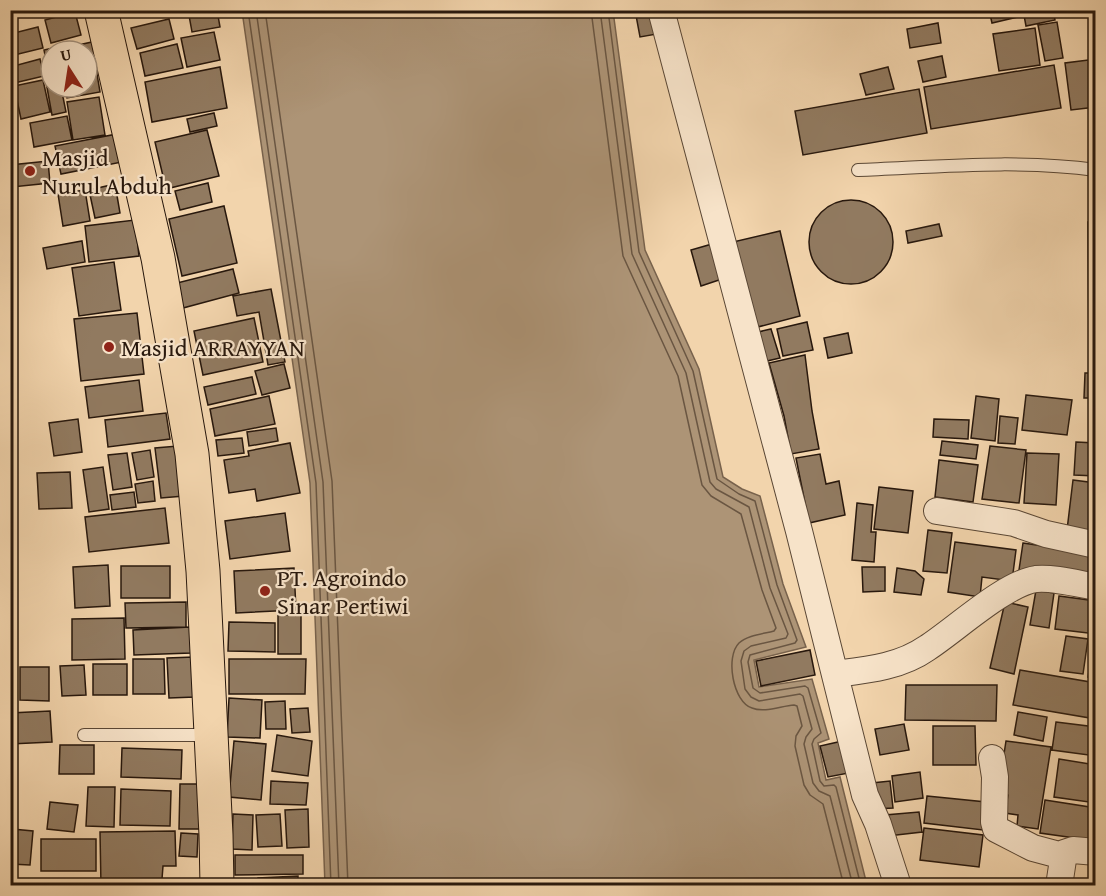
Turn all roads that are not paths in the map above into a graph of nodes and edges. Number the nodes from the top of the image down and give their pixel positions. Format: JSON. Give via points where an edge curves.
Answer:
{"nodes":[{"id":1,"x":101,"y":10,"type":"edge"},
{"id":2,"x":661,"y":10,"type":"edge"},
{"id":3,"x":858,"y":170,"type":"dead end"},
{"id":4,"x":1095,"y":170,"type":"edge"},
{"id":5,"x":937,"y":511,"type":"dead end"},
{"id":6,"x":1095,"y":545,"type":"edge"},
{"id":7,"x":1095,"y":587,"type":"edge"},
{"id":8,"x":835,"y":674,"type":"junction"},
{"id":9,"x":84,"y":735,"type":"dead end"},
{"id":10,"x":211,"y":735,"type":"junction"},
{"id":11,"x":992,"y":758,"type":"dead end"},
{"id":12,"x":1095,"y":852,"type":"edge"},
{"id":13,"x":1063,"y":856,"type":"junction"},
{"id":14,"x":217,"y":885,"type":"edge"},
{"id":15,"x":898,"y":885,"type":"edge"},
{"id":16,"x":1059,"y":885,"type":"edge"}],
"edges":[{"from":1,"to":10,"type":"highway","via":[[158,258],[192,454],[203,571]]},
{"from":2,"to":8,"type":"street"},
{"from":3,"to":4,"type":"lane","via":[[1019,165]]},
{"from":5,"to":6,"type":"street","via":[[1014,523]]},
{"from":7,"to":8,"type":"street","via":[[1037,579],[1020,584],[903,661]]},
{"from":8,"to":15,"type":"street","via":[[865,795]]},
{"from":9,"to":10,"type":"lane"},
{"from":10,"to":14,"type":"highway"},
{"from":11,"to":13,"type":"street","via":[[996,828],[1033,848]]},
{"from":12,"to":13,"type":"street","via":[[1073,850]]},
{"from":13,"to":16,"type":"street"}]}
